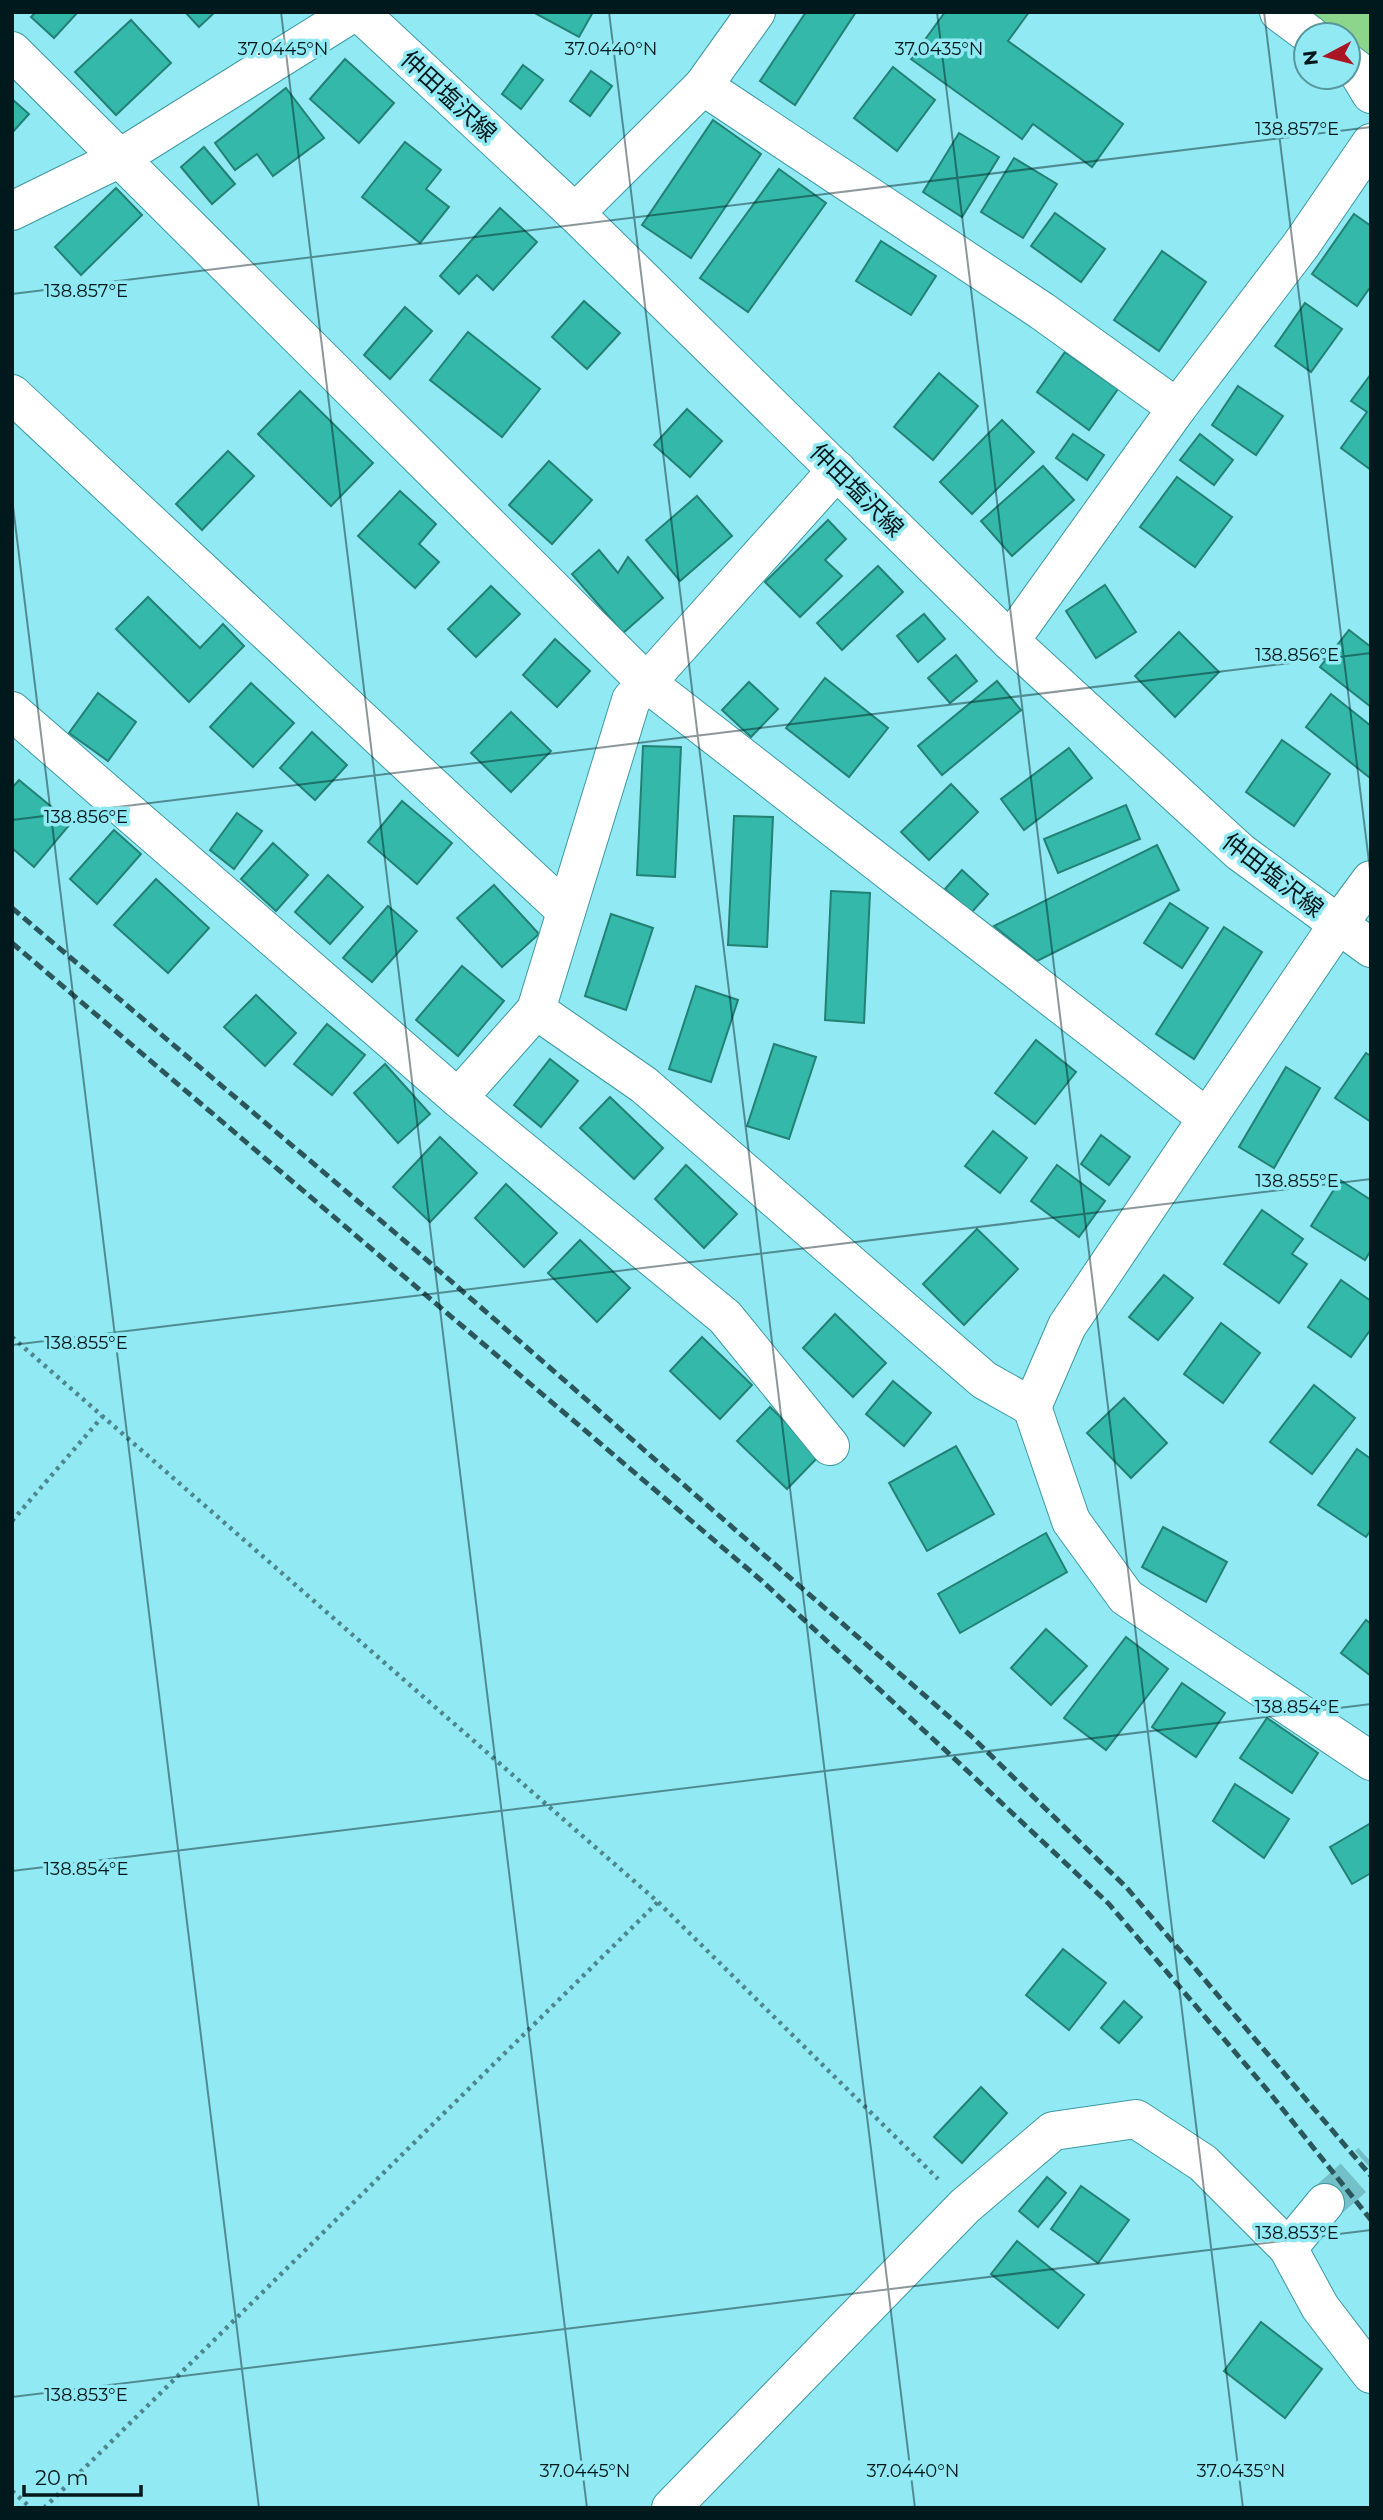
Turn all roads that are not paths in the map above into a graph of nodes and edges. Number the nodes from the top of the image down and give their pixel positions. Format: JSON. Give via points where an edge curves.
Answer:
{"nodes":[{"id":1,"x":354,"y":12,"type":"edge"},
{"id":2,"x":359,"y":12,"type":"edge"},
{"id":3,"x":756,"y":12,"type":"edge"},
{"id":4,"x":12,"y":51,"type":"edge"},
{"id":5,"x":703,"y":86,"type":"junction"},
{"id":6,"x":1371,"y":143,"type":"edge"},
{"id":7,"x":120,"y":158,"type":"junction"},
{"id":8,"x":12,"y":211,"type":"edge"},
{"id":9,"x":575,"y":213,"type":"junction"},
{"id":10,"x":12,"y":394,"type":"edge"},
{"id":11,"x":1177,"y":408,"type":"junction"},
{"id":12,"x":837,"y":470,"type":"junction"},
{"id":13,"x":1010,"y":641,"type":"junction"},
{"id":14,"x":647,"y":683,"type":"junction"},
{"id":15,"x":12,"y":711,"type":"edge"},
{"id":16,"x":1371,"y":880,"type":"edge"},
{"id":17,"x":566,"y":911,"type":"junction"},
{"id":18,"x":1337,"y":926,"type":"junction"},
{"id":19,"x":1371,"y":948,"type":"edge"},
{"id":20,"x":536,"y":1010,"type":"junction"},
{"id":21,"x":458,"y":1098,"type":"junction"},
{"id":22,"x":1207,"y":1118,"type":"junction"},
{"id":23,"x":1032,"y":1407,"type":"junction"},
{"id":24,"x":830,"y":1446,"type":"dead end"},
{"id":25,"x":1371,"y":1761,"type":"edge"},
{"id":26,"x":1325,"y":2203,"type":"tunnel mouth"},
{"id":27,"x":1288,"y":2248,"type":"junction"},
{"id":28,"x":1371,"y":2374,"type":"edge"},
{"id":29,"x":671,"y":2508,"type":"edge"}],
"edges":[{"from":1,"to":7,"type":"street"},
{"from":2,"to":9,"type":"street","name":"仲田塩沢線"},
{"from":3,"to":5,"type":"street"},
{"from":4,"to":7,"type":"street"},
{"from":5,"to":9,"type":"street"},
{"from":5,"to":11,"type":"street","via":[[1042,311]]},
{"from":6,"to":11,"type":"street","via":[[1301,245]]},
{"from":7,"to":8,"type":"street"},
{"from":7,"to":14,"type":"street"},
{"from":9,"to":12,"type":"street","name":"仲田塩沢線"},
{"from":10,"to":17,"type":"street"},
{"from":11,"to":13,"type":"street"},
{"from":12,"to":13,"type":"street","name":"仲田塩沢線"},
{"from":12,"to":14,"type":"street"},
{"from":13,"to":18,"type":"street","name":"仲田塩沢線","via":[[1240,852]]},
{"from":14,"to":17,"type":"street","via":[[631,700]]},
{"from":14,"to":22,"type":"street"},
{"from":15,"to":21,"type":"street"},
{"from":16,"to":18,"type":"street"},
{"from":17,"to":20,"type":"street"},
{"from":18,"to":19,"type":"street","name":"仲田塩沢線"},
{"from":18,"to":22,"type":"street"},
{"from":20,"to":21,"type":"street"},
{"from":20,"to":23,"type":"street","via":[[645,1085],[984,1380]]},
{"from":21,"to":24,"type":"street","via":[[725,1317]]},
{"from":22,"to":23,"type":"street","via":[[1067,1326]]},
{"from":23,"to":25,"type":"street","via":[[1071,1521],[1126,1597]]},
{"from":26,"to":27,"type":"street"},
{"from":27,"to":28,"type":"street","via":[[1320,2307]]},
{"from":27,"to":29,"type":"street","via":[[1203,2164],[1136,2119],[1053,2131],[965,2206]]}]}
